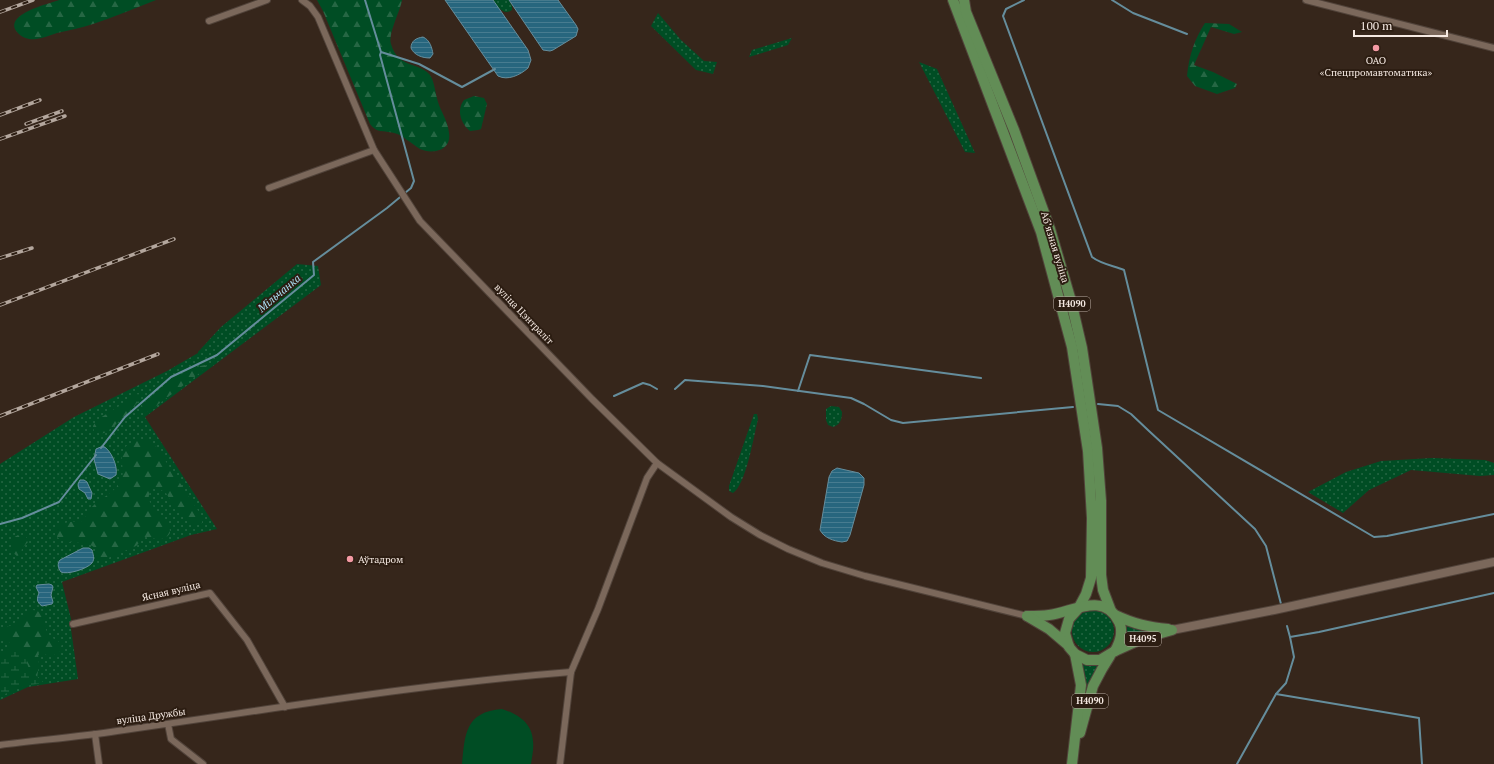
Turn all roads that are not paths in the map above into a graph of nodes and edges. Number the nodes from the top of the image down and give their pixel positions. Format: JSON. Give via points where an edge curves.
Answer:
{"nodes":[{"id":1,"x":267,"y":0,"type":"edge"},
{"id":2,"x":302,"y":0,"type":"edge"},
{"id":3,"x":953,"y":0,"type":"edge"},
{"id":4,"x":964,"y":0,"type":"edge"},
{"id":5,"x":1306,"y":0,"type":"edge"},
{"id":6,"x":209,"y":21,"type":"dead end"},
{"id":7,"x":1494,"y":48,"type":"edge"},
{"id":8,"x":374,"y":150,"type":"junction"},
{"id":9,"x":269,"y":188,"type":"dead end"},
{"id":10,"x":657,"y":463,"type":"junction"},
{"id":11,"x":1494,"y":562,"type":"edge"},
{"id":12,"x":1078,"y":609,"type":"junction"},
{"id":13,"x":1113,"y":613,"type":"junction"},
{"id":14,"x":1027,"y":616,"type":"junction"},
{"id":15,"x":73,"y":624,"type":"dead end"},
{"id":16,"x":1172,"y":630,"type":"junction"},
{"id":17,"x":1072,"y":650,"type":"junction"},
{"id":18,"x":1113,"y":652,"type":"junction"},
{"id":19,"x":571,"y":672,"type":"junction"},
{"id":20,"x":284,"y":707,"type":"junction"},
{"id":21,"x":168,"y":724,"type":"junction"},
{"id":22,"x":95,"y":734,"type":"junction"},
{"id":23,"x":0,"y":745,"type":"edge"},
{"id":24,"x":1074,"y":750,"type":"junction"},
{"id":25,"x":99,"y":764,"type":"edge"},
{"id":26,"x":202,"y":764,"type":"edge"},
{"id":27,"x":560,"y":764,"type":"edge"},
{"id":28,"x":1072,"y":764,"type":"edge"}],
"edges":[{"from":1,"to":6,"type":"street"},
{"from":2,"to":8,"type":"street","name":"вуліца Цэнтраліт","via":[[318,16]]},
{"from":3,"to":12,"type":"main road","name":"Абʼязная вуліца","number":"Н4090","via":[[1041,232],[1072,347],[1088,451],[1092,518],[1091,578]]},
{"from":4,"to":13,"type":"main road","name":"Абʼязная вуліца","number":"Н4090","via":[[966,12],[1014,130],[1050,229],[1071,301],[1082,348],[1097,448],[1103,590]]},
{"from":5,"to":7,"type":"street"},
{"from":8,"to":9,"type":"street"},
{"from":8,"to":10,"type":"street","name":"вуліца Цэнтраліт","via":[[426,227]]},
{"from":10,"to":14,"type":"street","name":"вуліца Цэнтраліт","via":[[731,517],[788,549],[865,576]]},
{"from":10,"to":19,"type":"street","via":[[647,478],[598,609]]},
{"from":11,"to":16,"type":"street","number":"Н4095"},
{"from":12,"to":13,"type":"main road","via":[[1095,605],[1103,606]]},
{"from":12,"to":14,"type":"main road","via":[[1049,615]]},
{"from":12,"to":17,"type":"main road","number":"Н4090","via":[[1069,619],[1065,633]]},
{"from":13,"to":16,"type":"main road","number":"Н4095","via":[[1143,626]]},
{"from":13,"to":18,"type":"main road","number":"Н4090","via":[[1122,633],[1120,643]]},
{"from":14,"to":17,"type":"main road","via":[[1049,629]]},
{"from":15,"to":20,"type":"street","name":"Ясная вуліца","via":[[210,593],[247,640]]},
{"from":16,"to":18,"type":"main road","number":"Н4095","via":[[1144,638]]},
{"from":17,"to":18,"type":"main road","via":[[1087,660],[1100,660]]},
{"from":17,"to":24,"type":"main road","number":"Н4090","via":[[1081,685]]},
{"from":18,"to":24,"type":"main road","number":"Н4090","via":[[1093,686]]},
{"from":19,"to":20,"type":"street","name":"вуліца Дружбы","via":[[537,674]]},
{"from":19,"to":27,"type":"street"},
{"from":20,"to":21,"type":"street","name":"вуліца Дружбы"},
{"from":21,"to":22,"type":"street","name":"вуліца Дружбы"},
{"from":21,"to":26,"type":"street","via":[[171,740]]},
{"from":22,"to":23,"type":"street","name":"вуліца Дружбы"},
{"from":22,"to":25,"type":"street"},
{"from":24,"to":28,"type":"main road","number":"Н4090"}]}
